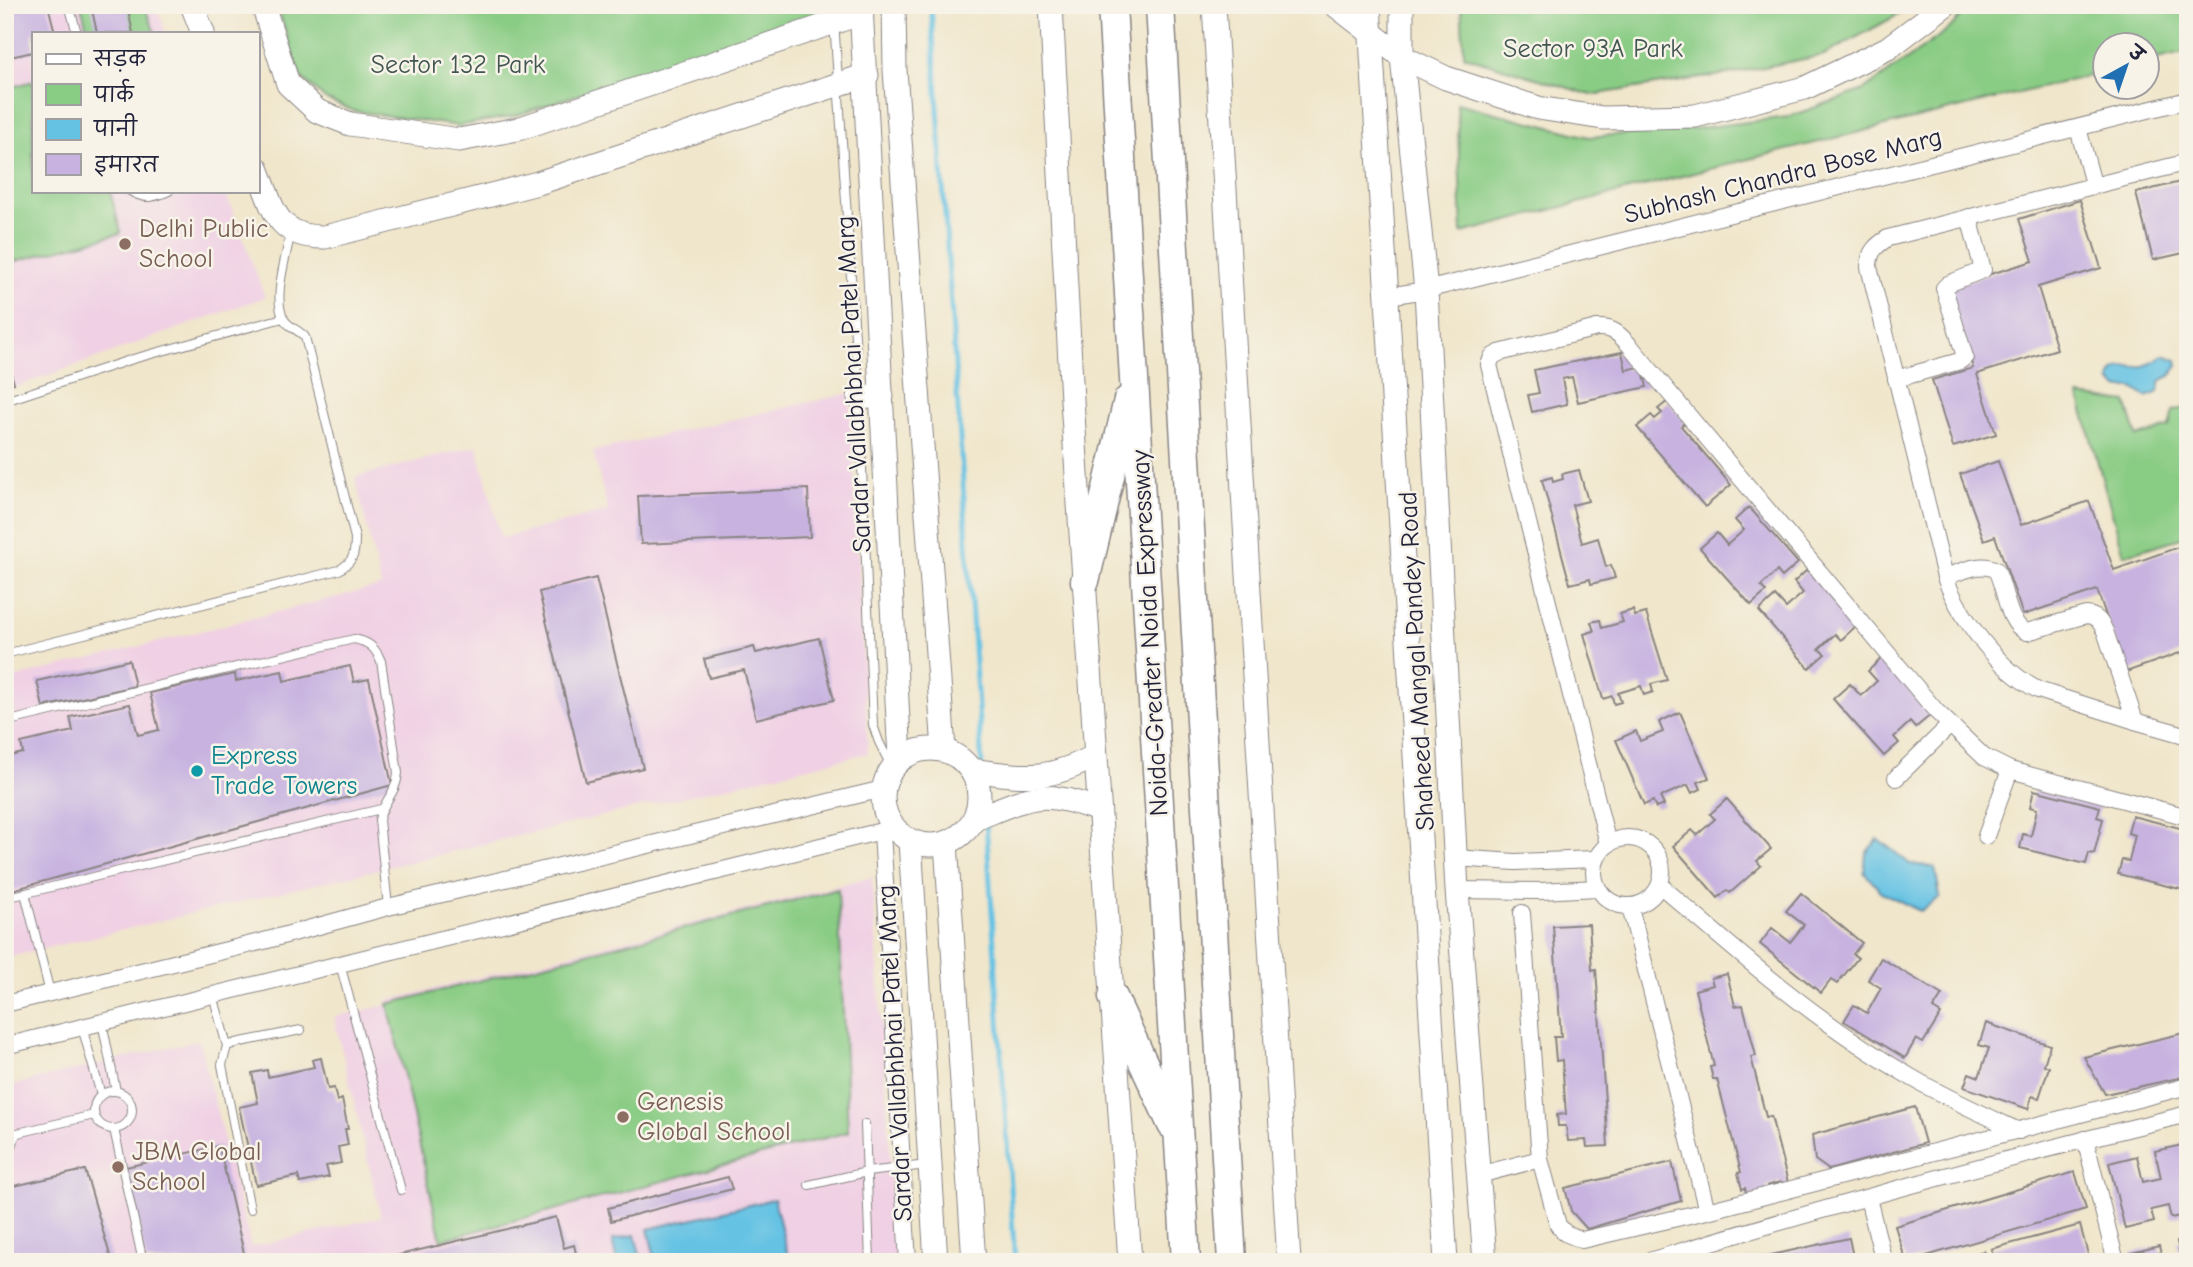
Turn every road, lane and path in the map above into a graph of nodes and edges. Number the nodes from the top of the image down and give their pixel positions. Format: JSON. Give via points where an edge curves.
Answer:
{"nodes":[{"id":1,"x":69,"y":5,"type":"edge"},
{"id":2,"x":192,"y":5,"type":"edge"},
{"id":3,"x":263,"y":5,"type":"edge"},
{"id":4,"x":894,"y":5,"type":"edge"},
{"id":5,"x":1051,"y":5,"type":"edge"},
{"id":6,"x":1112,"y":5,"type":"edge"},
{"id":7,"x":1160,"y":5,"type":"edge"},
{"id":8,"x":1213,"y":5,"type":"edge"},
{"id":9,"x":1335,"y":5,"type":"edge"},
{"id":10,"x":1369,"y":5,"type":"edge"},
{"id":11,"x":1402,"y":5,"type":"edge"},
{"id":12,"x":1945,"y":5,"type":"edge"},
{"id":13,"x":862,"y":9,"type":"edge"},
{"id":14,"x":834,"y":14,"type":"edge"},
{"id":15,"x":76,"y":32,"type":"edge"},
{"id":16,"x":203,"y":32,"type":"edge"},
{"id":17,"x":1370,"y":34,"type":"junction"},
{"id":18,"x":1402,"y":57,"type":"junction"},
{"id":19,"x":867,"y":75,"type":"junction"},
{"id":20,"x":839,"y":84,"type":"junction"},
{"id":21,"x":2188,"y":100,"type":"edge"},
{"id":22,"x":2078,"y":128,"type":"junction"},
{"id":23,"x":2188,"y":162,"type":"edge"},
{"id":24,"x":259,"y":173,"type":"edge"},
{"id":25,"x":2094,"y":184,"type":"junction"},
{"id":26,"x":132,"y":192,"type":"edge"},
{"id":27,"x":167,"y":192,"type":"edge"},
{"id":28,"x":1969,"y":217,"type":"junction"},
{"id":29,"x":291,"y":231,"type":"junction"},
{"id":30,"x":1426,"y":290,"type":"junction"},
{"id":31,"x":1388,"y":296,"type":"junction"},
{"id":32,"x":283,"y":318,"type":"junction"},
{"id":33,"x":1134,"y":372,"type":"junction"},
{"id":34,"x":1896,"y":379,"type":"junction"},
{"id":35,"x":882,"y":396,"type":"junction"},
{"id":36,"x":859,"y":398,"type":"junction"},
{"id":37,"x":5,"y":401,"type":"edge"},
{"id":38,"x":1945,"y":577,"type":"junction"},
{"id":39,"x":1085,"y":581,"type":"junction"},
{"id":40,"x":5,"y":654,"type":"edge"},
{"id":41,"x":2134,"y":721,"type":"junction"},
{"id":42,"x":5,"y":722,"type":"edge"},
{"id":43,"x":1950,"y":725,"type":"junction"},
{"id":44,"x":2188,"y":736,"type":"edge"},
{"id":45,"x":944,"y":750,"type":"junction"},
{"id":46,"x":1096,"y":756,"type":"junction"},
{"id":47,"x":896,"y":764,"type":"junction"},
{"id":48,"x":971,"y":770,"type":"junction"},
{"id":49,"x":2010,"y":770,"type":"junction"},
{"id":50,"x":1896,"y":778,"type":"dead end"},
{"id":51,"x":883,"y":789,"type":"junction"},
{"id":52,"x":381,"y":809,"type":"junction"},
{"id":53,"x":1098,"y":810,"type":"junction"},
{"id":54,"x":2188,"y":817,"type":"edge"},
{"id":55,"x":975,"y":819,"type":"junction"},
{"id":56,"x":896,"y":834,"type":"junction"},
{"id":57,"x":1986,"y":836,"type":"dead end"},
{"id":58,"x":946,"y":843,"type":"junction"},
{"id":59,"x":1608,"y":844,"type":"junction"},
{"id":60,"x":1455,"y":858,"type":"junction"},
{"id":61,"x":1596,"y":859,"type":"junction"},
{"id":62,"x":1529,"y":861,"type":"junction"},
{"id":63,"x":1660,"y":885,"type":"junction"},
{"id":64,"x":1597,"y":888,"type":"junction"},
{"id":65,"x":1457,"y":890,"type":"junction"},
{"id":66,"x":1532,"y":891,"type":"junction"},
{"id":67,"x":25,"y":893,"type":"junction"},
{"id":68,"x":5,"y":898,"type":"edge"},
{"id":69,"x":1630,"y":906,"type":"junction"},
{"id":70,"x":388,"y":907,"type":"junction"},
{"id":71,"x":1522,"y":913,"type":"dead end"},
{"id":72,"x":340,"y":964,"type":"junction"},
{"id":73,"x":50,"y":993,"type":"junction"},
{"id":74,"x":213,"y":995,"type":"junction"},
{"id":75,"x":1113,"y":997,"type":"junction"},
{"id":76,"x":5,"y":1004,"type":"edge"},
{"id":77,"x":102,"y":1023,"type":"junction"},
{"id":78,"x":82,"y":1027,"type":"junction"},
{"id":79,"x":301,"y":1030,"type":"dead end"},
{"id":80,"x":5,"y":1046,"type":"edge"},
{"id":81,"x":228,"y":1046,"type":"junction"},
{"id":82,"x":2188,"y":1086,"type":"edge"},
{"id":83,"x":116,"y":1091,"type":"junction"},
{"id":84,"x":101,"y":1095,"type":"junction"},
{"id":85,"x":2188,"y":1114,"type":"edge"},
{"id":86,"x":94,"y":1115,"type":"junction"},
{"id":87,"x":865,"y":1124,"type":"dead end"},
{"id":88,"x":114,"y":1129,"type":"junction"},
{"id":89,"x":2019,"y":1131,"type":"junction"},
{"id":90,"x":16,"y":1134,"type":"junction"},
{"id":91,"x":5,"y":1136,"type":"edge"},
{"id":92,"x":2085,"y":1139,"type":"junction"},
{"id":93,"x":1179,"y":1140,"type":"junction"},
{"id":94,"x":1540,"y":1159,"type":"junction"},
{"id":95,"x":930,"y":1164,"type":"junction"},
{"id":96,"x":5,"y":1168,"type":"edge"},
{"id":97,"x":903,"y":1168,"type":"junction"},
{"id":98,"x":867,"y":1172,"type":"junction"},
{"id":99,"x":1479,"y":1175,"type":"junction"},
{"id":100,"x":809,"y":1185,"type":"dead end"},
{"id":101,"x":401,"y":1191,"type":"dead end"},
{"id":102,"x":1868,"y":1198,"type":"junction"},
{"id":103,"x":250,"y":1209,"type":"dead end"},
{"id":104,"x":1707,"y":1212,"type":"junction"},
{"id":105,"x":1667,"y":1259,"type":"edge"},
{"id":106,"x":143,"y":1262,"type":"edge"},
{"id":107,"x":870,"y":1262,"type":"edge"},
{"id":108,"x":908,"y":1262,"type":"edge"},
{"id":109,"x":936,"y":1262,"type":"edge"},
{"id":110,"x":974,"y":1262,"type":"edge"},
{"id":111,"x":1130,"y":1262,"type":"edge"},
{"id":112,"x":1186,"y":1262,"type":"edge"},
{"id":113,"x":1232,"y":1262,"type":"edge"},
{"id":114,"x":1289,"y":1262,"type":"edge"},
{"id":115,"x":1446,"y":1262,"type":"edge"},
{"id":116,"x":1485,"y":1262,"type":"edge"},
{"id":117,"x":1646,"y":1262,"type":"edge"},
{"id":118,"x":1884,"y":1262,"type":"edge"},
{"id":119,"x":2116,"y":1262,"type":"edge"}],
"edges":[{"from":1,"to":15,"type":"lane"},
{"from":2,"to":16,"type":"street"},
{"from":3,"to":14,"type":"street","via":[[288,84],[317,111],[350,124],[459,140],[518,129]]},
{"from":4,"to":45,"type":"street"},
{"from":5,"to":39,"type":"street"},
{"from":6,"to":33,"type":"highway","name":"Noida-Greater Noida Expressway"},
{"from":7,"to":113,"type":"highway","name":"Noida-Greater Noida Expressway"},
{"from":8,"to":114,"type":"street"},
{"from":9,"to":17,"type":"street"},
{"from":10,"to":17,"type":"street"},
{"from":11,"to":18,"type":"street","name":"Shaheed Mangal Pandey Road"},
{"from":12,"to":18,"type":"street","via":[[1888,48],[1805,88],[1695,116],[1603,118],[1538,108],[1446,78]]},
{"from":13,"to":14,"type":"street"},
{"from":13,"to":19,"type":"street","name":"Sardar Vallabhbhai Patel Marg"},
{"from":14,"to":20,"type":"lane"},
{"from":17,"to":18,"type":"street"},
{"from":17,"to":31,"type":"street"},
{"from":18,"to":30,"type":"street","name":"Shaheed Mangal Pandey Road"},
{"from":19,"to":20,"type":"street"},
{"from":19,"to":35,"type":"street","name":"Sardar Vallabhbhai Patel Marg"},
{"from":20,"to":29,"type":"street","via":[[538,183],[325,237]]},
{"from":20,"to":36,"type":"lane"},
{"from":21,"to":22,"type":"street","name":"Subhash Chandra Bose Marg"},
{"from":22,"to":25,"type":"street"},
{"from":22,"to":30,"type":"street","name":"Subhash Chandra Bose Marg"},
{"from":23,"to":25,"type":"street"},
{"from":24,"to":29,"type":"street","via":[[276,216]]},
{"from":25,"to":28,"type":"street"},
{"from":26,"to":27,"type":"lane","via":[[142,198]]},
{"from":28,"to":34,"type":"street","via":[[1888,239],[1869,256]]},
{"from":28,"to":34,"type":"street","via":[[1983,270],[1944,288],[1965,357]]},
{"from":29,"to":32,"type":"lane","via":[[279,299]]},
{"from":30,"to":31,"type":"street","name":"Subhash Chandra Bose Marg"},
{"from":30,"to":60,"type":"street","name":"Shaheed Mangal Pandey Road"},
{"from":31,"to":115,"type":"street"},
{"from":32,"to":37,"type":"lane","via":[[133,359]]},
{"from":32,"to":40,"type":"lane","via":[[305,337],[355,538],[355,555],[349,564]]},
{"from":33,"to":39,"type":"highway"},
{"from":33,"to":93,"type":"highway","name":"Noida-Greater Noida Expressway"},
{"from":34,"to":38,"type":"street"},
{"from":35,"to":36,"type":"street"},
{"from":35,"to":47,"type":"street","name":"Sardar Vallabhbhai Patel Marg"},
{"from":36,"to":47,"type":"lane","via":[[873,725],[878,742]]},
{"from":38,"to":41,"type":"street","via":[[1967,618],[2023,682]]},
{"from":38,"to":41,"type":"street","via":[[1980,566],[1996,570],[2014,622],[2027,632],[2086,615],[2101,621]]},
{"from":39,"to":46,"type":"street"},
{"from":41,"to":44,"type":"street"},
{"from":42,"to":52,"type":"lane","via":[[354,639],[367,642],[381,661],[398,773],[397,787]]},
{"from":43,"to":49,"type":"street","via":[[1984,757]]},
{"from":43,"to":50,"type":"street"},
{"from":43,"to":59,"type":"street","via":[[1617,332],[1597,328],[1499,353],[1489,365]]},
{"from":45,"to":47,"type":"street","via":[[921,750]]},
{"from":45,"to":48,"type":"street"},
{"from":46,"to":48,"type":"street","via":[[1057,774],[1034,777]]},
{"from":46,"to":53,"type":"street"},
{"from":47,"to":51,"type":"street","name":"Sardar Vallabhbhai Patel Marg"},
{"from":48,"to":55,"type":"street","via":[[978,786]]},
{"from":49,"to":54,"type":"street"},
{"from":49,"to":57,"type":"street"},
{"from":51,"to":56,"type":"street","name":"Sardar Vallabhbhai Patel Marg","via":[[884,810]]},
{"from":51,"to":70,"type":"street"},
{"from":52,"to":67,"type":"lane"},
{"from":52,"to":70,"type":"lane"},
{"from":53,"to":55,"type":"street","via":[[1052,796],[1036,796]]},
{"from":53,"to":75,"type":"street"},
{"from":55,"to":58,"type":"street","via":[[963,834]]},
{"from":56,"to":58,"type":"street","via":[[928,846]]},
{"from":56,"to":72,"type":"street"},
{"from":56,"to":95,"type":"street","name":"Sardar Vallabhbhai Patel Marg"},
{"from":56,"to":97,"type":"street"},
{"from":58,"to":110,"type":"street"},
{"from":59,"to":61,"type":"street"},
{"from":59,"to":63,"type":"street","via":[[1626,838],[1645,842],[1661,866]]},
{"from":60,"to":62,"type":"street"},
{"from":60,"to":65,"type":"street","name":"Shaheed Mangal Pandey Road"},
{"from":61,"to":62,"type":"street"},
{"from":61,"to":64,"type":"street"},
{"from":62,"to":66,"type":"street"},
{"from":63,"to":69,"type":"street","via":[[1648,900]]},
{"from":63,"to":89,"type":"street","via":[[1737,954],[1821,1019],[1962,1105]]},
{"from":64,"to":66,"type":"street"},
{"from":64,"to":69,"type":"street","via":[[1611,902]]},
{"from":65,"to":66,"type":"street"},
{"from":65,"to":99,"type":"street","name":"Shaheed Mangal Pandey Road"},
{"from":67,"to":68,"type":"lane"},
{"from":67,"to":73,"type":"lane"},
{"from":69,"to":104,"type":"street"},
{"from":70,"to":73,"type":"street"},
{"from":71,"to":94,"type":"street"},
{"from":72,"to":74,"type":"street"},
{"from":72,"to":101,"type":"lane"},
{"from":73,"to":76,"type":"street"},
{"from":74,"to":77,"type":"street"},
{"from":74,"to":81,"type":"lane"},
{"from":75,"to":93,"type":"highway"},
{"from":75,"to":111,"type":"street"},
{"from":77,"to":78,"type":"street"},
{"from":77,"to":83,"type":"lane"},
{"from":78,"to":80,"type":"street"},
{"from":78,"to":84,"type":"lane"},
{"from":79,"to":81,"type":"lane"},
{"from":81,"to":103,"type":"lane","via":[[222,1065]]},
{"from":82,"to":89,"type":"street"},
{"from":83,"to":84,"type":"lane"},
{"from":83,"to":88,"type":"lane","via":[[128,1098],[133,1111],[127,1124]]},
{"from":84,"to":86,"type":"lane"},
{"from":85,"to":92,"type":"street"},
{"from":86,"to":88,"type":"lane","via":[[102,1126]]},
{"from":86,"to":90,"type":"lane"},
{"from":87,"to":98,"type":"lane"},
{"from":88,"to":106,"type":"lane"},
{"from":89,"to":104,"type":"street"},
{"from":90,"to":91,"type":"lane"},
{"from":90,"to":96,"type":"lane"},
{"from":92,"to":102,"type":"street"},
{"from":92,"to":119,"type":"street"},
{"from":93,"to":112,"type":"highway","name":"Noida-Greater Noida Expressway"},
{"from":94,"to":99,"type":"street"},
{"from":94,"to":104,"type":"street","via":[[1558,1224],[1573,1238],[1582,1240]]},
{"from":95,"to":97,"type":"lane"},
{"from":95,"to":109,"type":"street","name":"Sardar Vallabhbhai Patel Marg"},
{"from":97,"to":98,"type":"lane"},
{"from":97,"to":108,"type":"street"},
{"from":98,"to":100,"type":"lane"},
{"from":98,"to":107,"type":"lane"},
{"from":99,"to":116,"type":"street","name":"Shaheed Mangal Pandey Road"},
{"from":102,"to":105,"type":"street"},
{"from":102,"to":118,"type":"street"},
{"from":105,"to":117,"type":"street"}]}
